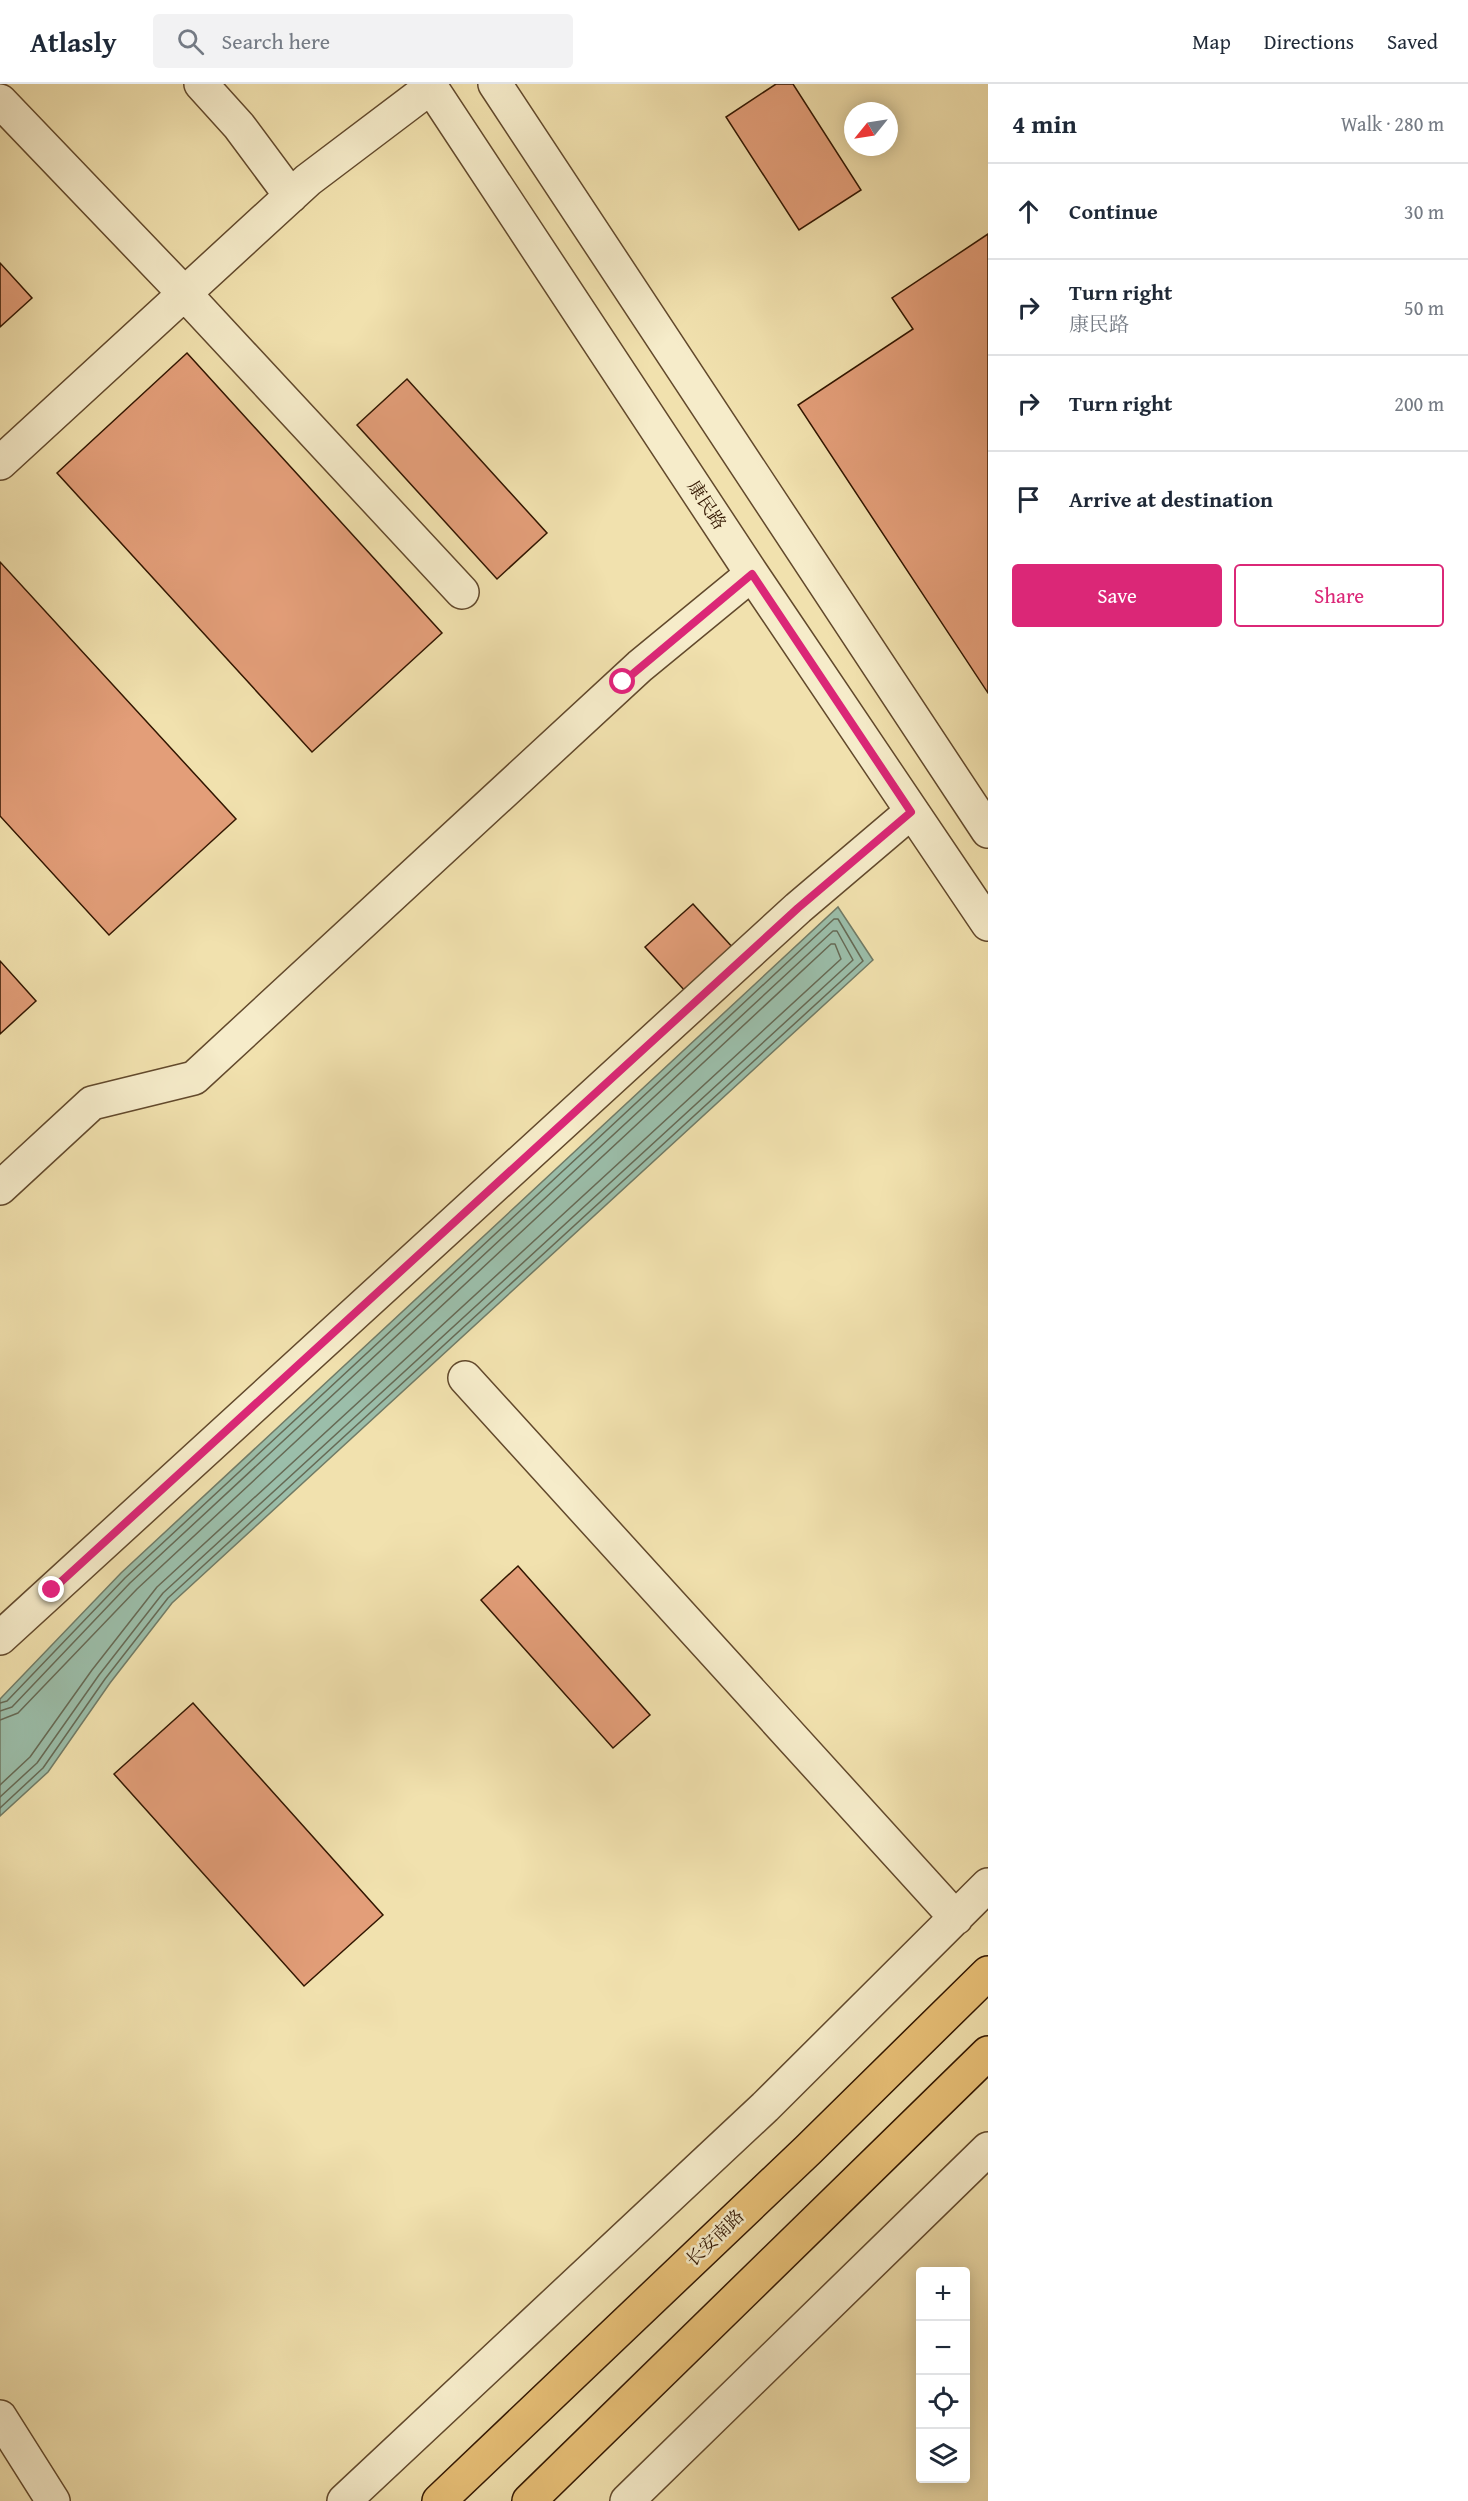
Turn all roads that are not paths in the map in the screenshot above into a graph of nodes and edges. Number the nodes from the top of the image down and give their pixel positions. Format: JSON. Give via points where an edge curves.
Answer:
{"nodes":[{"id":1,"x":201,"y":84,"type":"edge"},
{"id":2,"x":495,"y":84,"type":"edge"},
{"id":3,"x":430,"y":86,"type":"edge"},
{"id":4,"x":0,"y":101,"type":"edge"},
{"id":5,"x":291,"y":196,"type":"junction"},
{"id":6,"x":185,"y":294,"type":"junction"},
{"id":7,"x":0,"y":463,"type":"edge"},
{"id":8,"x":752,"y":574,"type":"junction"},
{"id":9,"x":462,"y":592,"type":"dead end"},
{"id":10,"x":911,"y":812,"type":"junction"},
{"id":11,"x":983,"y":813,"type":"edge"},
{"id":12,"x":988,"y":924,"type":"edge"},
{"id":13,"x":0,"y":1188,"type":"edge"},
{"id":14,"x":465,"y":1378,"type":"dead end"},
{"id":15,"x":0,"y":1638,"type":"edge"},
{"id":16,"x":988,"y":1885,"type":"edge"},
{"id":17,"x":956,"y":1918,"type":"junction"},
{"id":18,"x":988,"y":1973,"type":"edge"},
{"id":19,"x":988,"y":2053,"type":"edge"},
{"id":20,"x":988,"y":2149,"type":"edge"},
{"id":21,"x":0,"y":2417,"type":"edge"},
{"id":22,"x":53,"y":2501,"type":"edge"},
{"id":23,"x":344,"y":2501,"type":"edge"},
{"id":24,"x":439,"y":2501,"type":"edge"},
{"id":25,"x":529,"y":2501,"type":"edge"},
{"id":26,"x":627,"y":2501,"type":"edge"}],
"edges":[{"from":1,"to":5,"type":"street","via":[[239,126]]},
{"from":2,"to":11,"type":"street"},
{"from":3,"to":5,"type":"street"},
{"from":3,"to":8,"type":"street","name":"康民路"},
{"from":4,"to":6,"type":"street"},
{"from":5,"to":6,"type":"street"},
{"from":6,"to":7,"type":"street"},
{"from":6,"to":9,"type":"street"},
{"from":8,"to":10,"type":"street","name":"康民路"},
{"from":8,"to":13,"type":"street","via":[[640,666],[194,1078],[92,1103]]},
{"from":10,"to":12,"type":"street","name":"康民路"},
{"from":10,"to":15,"type":"street","via":[[798,908]]},
{"from":14,"to":17,"type":"street"},
{"from":16,"to":17,"type":"street"},
{"from":17,"to":23,"type":"street","via":[[765,2107]]},
{"from":18,"to":24,"type":"main road","name":"长安南路"},
{"from":19,"to":25,"type":"main road"},
{"from":20,"to":26,"type":"street"},
{"from":21,"to":22,"type":"street"}]}
